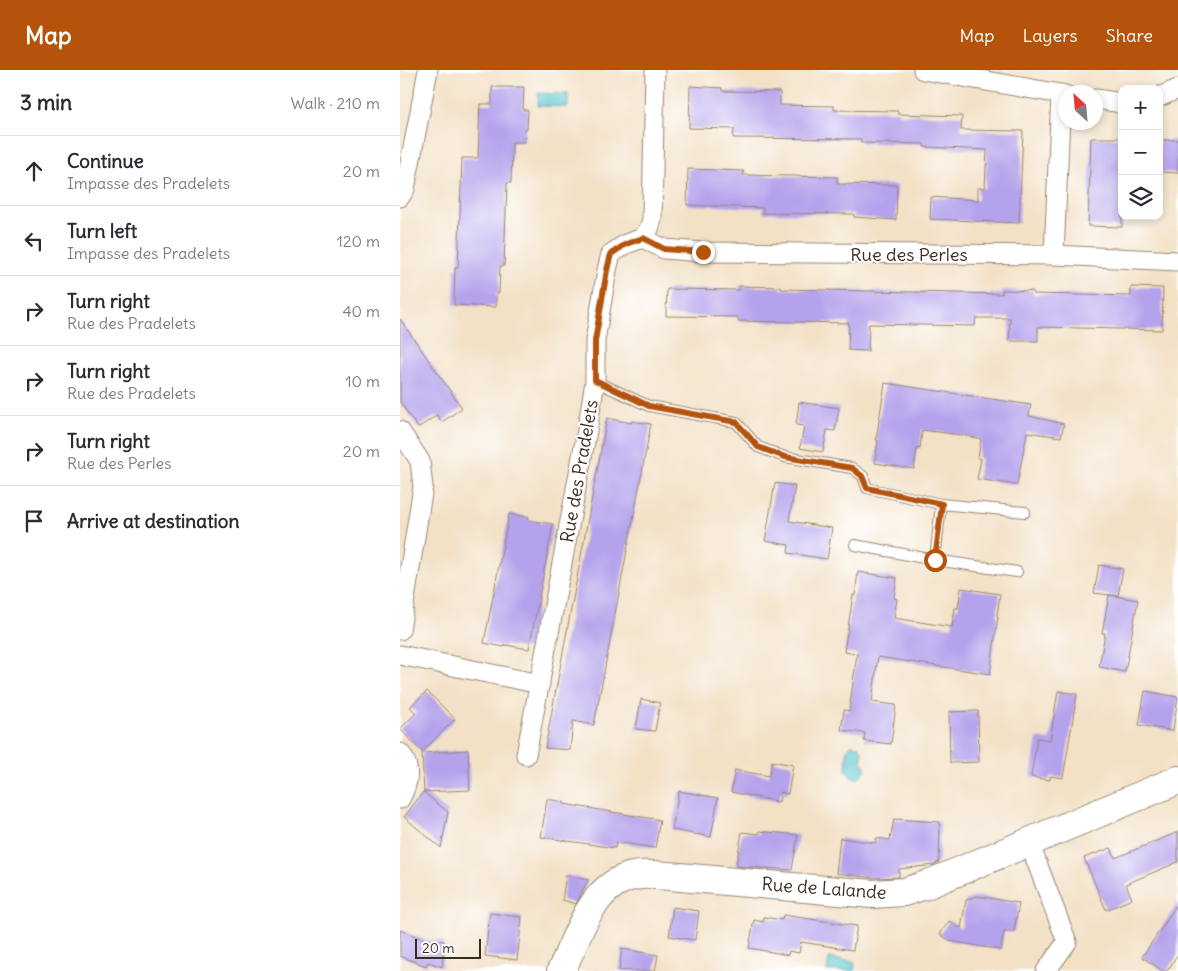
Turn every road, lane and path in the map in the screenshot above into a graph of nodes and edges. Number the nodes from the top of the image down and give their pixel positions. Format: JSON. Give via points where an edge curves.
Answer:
{"nodes":[{"id":1,"x":428,"y":70,"type":"edge"},
{"id":2,"x":655,"y":70,"type":"edge"},
{"id":3,"x":922,"y":70,"type":"edge"},
{"id":4,"x":1178,"y":89,"type":"edge"},
{"id":5,"x":1058,"y":93,"type":"edge"},
{"id":6,"x":1163,"y":95,"type":"edge"},
{"id":7,"x":1103,"y":100,"type":"edge"},
{"id":8,"x":1118,"y":102,"type":"edge"},
{"id":9,"x":1061,"y":130,"type":"edge"},
{"id":10,"x":400,"y":197,"type":"edge"},
{"id":11,"x":643,"y":238,"type":"junction"},
{"id":12,"x":1054,"y":255,"type":"junction"},
{"id":13,"x":1178,"y":260,"type":"edge"},
{"id":14,"x":595,"y":380,"type":"junction"},
{"id":15,"x":400,"y":431,"type":"edge"},
{"id":16,"x":942,"y":504,"type":"junction"},
{"id":17,"x":1025,"y":512,"type":"dead end"},
{"id":18,"x":855,"y":545,"type":"dead end"},
{"id":19,"x":935,"y":560,"type":"junction"},
{"id":20,"x":1017,"y":572,"type":"dead end"},
{"id":21,"x":400,"y":630,"type":"edge"},
{"id":22,"x":400,"y":655,"type":"edge"},
{"id":23,"x":540,"y":684,"type":"junction"},
{"id":24,"x":400,"y":753,"type":"edge"},
{"id":25,"x":526,"y":755,"type":"dead end"},
{"id":26,"x":1178,"y":780,"type":"edge"},
{"id":27,"x":400,"y":799,"type":"edge"},
{"id":28,"x":1029,"y":842,"type":"junction"},
{"id":29,"x":561,"y":971,"type":"edge"},
{"id":30,"x":1046,"y":971,"type":"edge"}],
"edges":[{"from":1,"to":10,"type":"street","via":[[405,189]]},
{"from":2,"to":11,"type":"street","via":[[652,219]]},
{"from":3,"to":5,"type":"street"},
{"from":4,"to":6,"type":"street"},
{"from":7,"to":8,"type":"street"},
{"from":9,"to":12,"type":"street"},
{"from":11,"to":12,"type":"street","name":"Rue des Perles","via":[[664,249],[703,252]]},
{"from":11,"to":14,"type":"street","name":"Rue des Pradelets","via":[[611,254],[595,341]]},
{"from":12,"to":13,"type":"street","name":"Rue des Perles"},
{"from":14,"to":16,"type":"lane","via":[[649,406],[736,422],[758,447],[785,457],[852,468],[862,476],[867,488]]},
{"from":14,"to":23,"type":"street","name":"Rue des Pradelets"},
{"from":15,"to":21,"type":"street","via":[[420,461],[423,487]]},
{"from":16,"to":17,"type":"lane"},
{"from":16,"to":19,"type":"lane"},
{"from":18,"to":19,"type":"lane"},
{"from":19,"to":20,"type":"lane"},
{"from":22,"to":23,"type":"street"},
{"from":23,"to":25,"type":"street","name":"Rue des Pradelets"},
{"from":24,"to":27,"type":"street","via":[[408,770],[407,786]]},
{"from":26,"to":28,"type":"street","name":"Rue de Lalande"},
{"from":28,"to":29,"type":"street","name":"Rue de Lalande","via":[[904,892],[872,894],[669,876],[627,877],[609,887],[594,902]]},
{"from":28,"to":30,"type":"street","via":[[1068,942]]}]}
